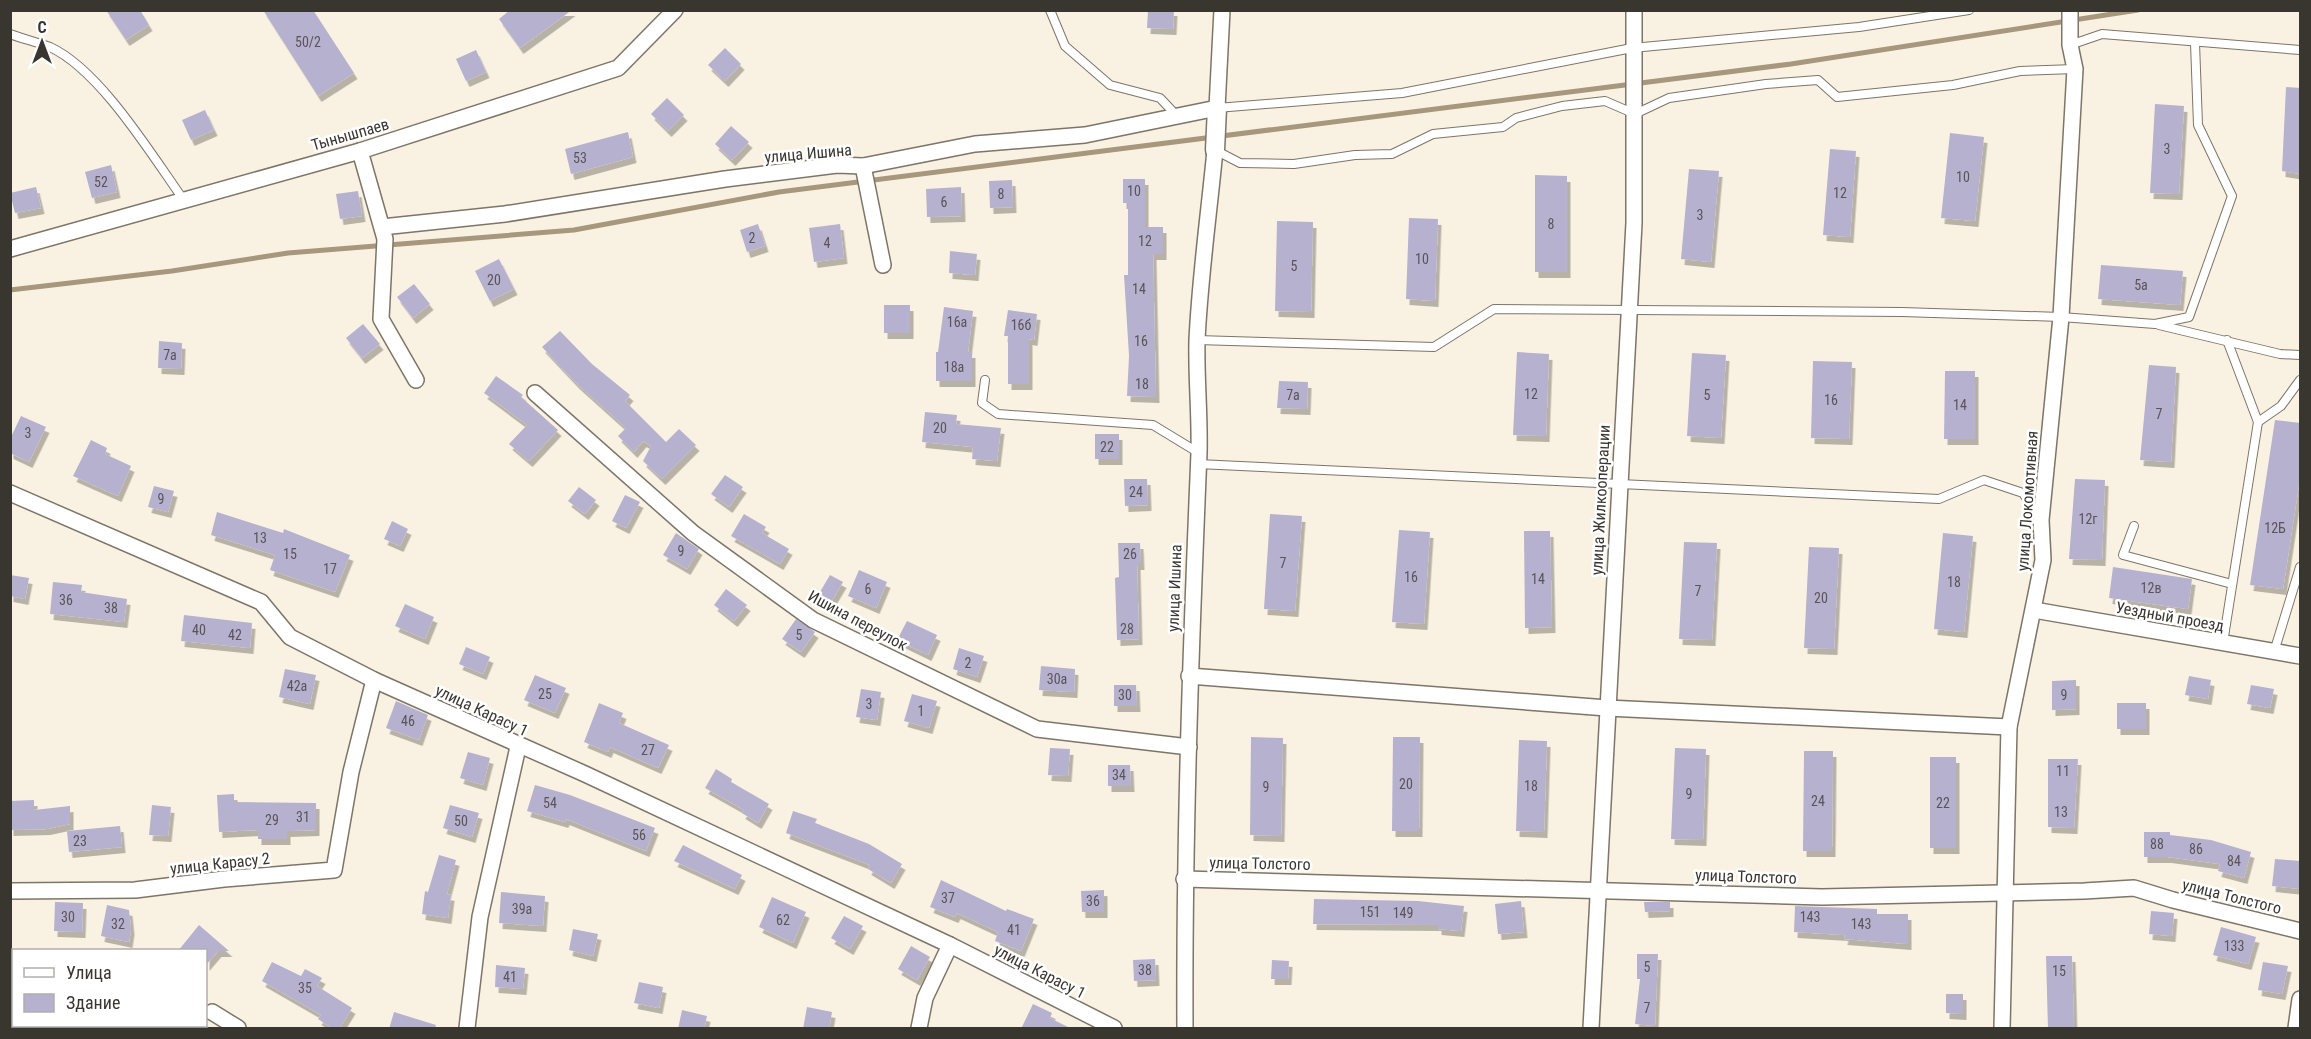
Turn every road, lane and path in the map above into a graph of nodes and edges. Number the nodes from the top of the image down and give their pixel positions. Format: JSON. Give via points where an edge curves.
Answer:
{"nodes":[{"id":1,"x":675,"y":10,"type":"edge"},
{"id":2,"x":1050,"y":10,"type":"edge"},
{"id":3,"x":1222,"y":10,"type":"edge"},
{"id":4,"x":1634,"y":10,"type":"edge"},
{"id":5,"x":1969,"y":10,"type":"edge"},
{"id":6,"x":2070,"y":10,"type":"edge"},
{"id":7,"x":10,"y":34,"type":"edge"},
{"id":8,"x":2195,"y":43,"type":"junction"},
{"id":9,"x":2070,"y":45,"type":"junction"},
{"id":10,"x":1632,"y":48,"type":"junction"},
{"id":11,"x":2301,"y":50,"type":"edge"},
{"id":12,"x":2075,"y":69,"type":"junction"},
{"id":13,"x":1217,"y":108,"type":"junction"},
{"id":14,"x":1635,"y":114,"type":"junction"},
{"id":15,"x":1177,"y":117,"type":"junction"},
{"id":16,"x":1215,"y":150,"type":"junction"},
{"id":17,"x":360,"y":151,"type":"junction"},
{"id":18,"x":863,"y":166,"type":"junction"},
{"id":19,"x":183,"y":199,"type":"junction"},
{"id":20,"x":383,"y":233,"type":"junction"},
{"id":21,"x":10,"y":249,"type":"edge"},
{"id":22,"x":883,"y":265,"type":"dead end"},
{"id":23,"x":1629,"y":310,"type":"junction"},
{"id":24,"x":2061,"y":317,"type":"junction"},
{"id":25,"x":2155,"y":324,"type":"junction"},
{"id":26,"x":1197,"y":340,"type":"junction"},
{"id":27,"x":2227,"y":340,"type":"junction"},
{"id":28,"x":2301,"y":356,"type":"edge"},
{"id":29,"x":416,"y":380,"type":"dead end"},
{"id":30,"x":985,"y":380,"type":"dead end"},
{"id":31,"x":2301,"y":380,"type":"edge"},
{"id":32,"x":535,"y":393,"type":"dead end"},
{"id":33,"x":2258,"y":422,"type":"junction"},
{"id":34,"x":1198,"y":459,"type":"junction"},
{"id":35,"x":1618,"y":483,"type":"junction"},
{"id":36,"x":10,"y":493,"type":"edge"},
{"id":37,"x":2041,"y":520,"type":"junction"},
{"id":38,"x":2134,"y":526,"type":"dead end"},
{"id":39,"x":2301,"y":567,"type":"edge"},
{"id":40,"x":2232,"y":584,"type":"junction"},
{"id":41,"x":2034,"y":610,"type":"junction"},
{"id":42,"x":2223,"y":643,"type":"junction"},
{"id":43,"x":2274,"y":652,"type":"junction"},
{"id":44,"x":2301,"y":656,"type":"edge"},
{"id":45,"x":1189,"y":676,"type":"junction"},
{"id":46,"x":374,"y":680,"type":"junction"},
{"id":47,"x":1606,"y":708,"type":"junction"},
{"id":48,"x":2009,"y":727,"type":"junction"},
{"id":49,"x":518,"y":747,"type":"junction"},
{"id":50,"x":1190,"y":747,"type":"junction"},
{"id":51,"x":1184,"y":879,"type":"junction"},
{"id":52,"x":1598,"y":889,"type":"junction"},
{"id":53,"x":10,"y":891,"type":"edge"},
{"id":54,"x":2003,"y":893,"type":"junction"},
{"id":55,"x":2301,"y":931,"type":"edge"},
{"id":56,"x":950,"y":945,"type":"junction"},
{"id":57,"x":2301,"y":999,"type":"edge"},
{"id":58,"x":213,"y":1012,"type":"dead end"},
{"id":59,"x":238,"y":1029,"type":"edge"},
{"id":60,"x":467,"y":1029,"type":"edge"},
{"id":61,"x":919,"y":1029,"type":"edge"},
{"id":62,"x":1114,"y":1029,"type":"edge"},
{"id":63,"x":1185,"y":1029,"type":"edge"},
{"id":64,"x":1591,"y":1029,"type":"edge"},
{"id":65,"x":2002,"y":1029,"type":"edge"},
{"id":66,"x":2296,"y":1029,"type":"edge"}],
"edges":[{"from":1,"to":17,"type":"street","name":"Тынышпаев","via":[[618,68]]},
{"from":2,"to":15,"type":"lane","via":[[1065,46],[1110,85],[1160,98]]},
{"from":3,"to":13,"type":"street"},
{"from":4,"to":10,"type":"street"},
{"from":5,"to":10,"type":"lane","via":[[1859,27]]},
{"from":6,"to":9,"type":"street","name":"улица Локомотивная"},
{"from":7,"to":19,"type":"lane","via":[[51,48],[84,70]]},
{"from":8,"to":9,"type":"lane","via":[[2102,34]]},
{"from":8,"to":11,"type":"lane"},
{"from":8,"to":25,"type":"lane","via":[[2198,125],[2232,196],[2189,317]]},
{"from":9,"to":12,"type":"street","name":"улица Локомотивная"},
{"from":10,"to":13,"type":"lane","via":[[1402,93]]},
{"from":10,"to":14,"type":"street","name":"улица Жилкооперации"},
{"from":12,"to":14,"type":"lane","via":[[2020,71],[1953,85],[1837,97],[1818,80],[1766,84],[1669,98]]},
{"from":12,"to":24,"type":"street","name":"улица Локомотивная"},
{"from":13,"to":15,"type":"street","name":"улица Ишина"},
{"from":13,"to":16,"type":"street"},
{"from":14,"to":16,"type":"lane","via":[[1605,101],[1562,106],[1516,118],[1503,127],[1433,134],[1392,154],[1294,164],[1240,163]]},
{"from":14,"to":23,"type":"street","name":"улица Жилкооперации"},
{"from":15,"to":18,"type":"street","name":"улица Ишина","via":[[1085,135],[975,144]]},
{"from":16,"to":26,"type":"street","name":"улица Ишина"},
{"from":17,"to":19,"type":"street","name":"Тынышпаев"},
{"from":17,"to":20,"type":"street"},
{"from":18,"to":20,"type":"street","name":"улица Ишина","via":[[837,165],[725,179]]},
{"from":18,"to":22,"type":"street"},
{"from":19,"to":21,"type":"street","name":"Тынышпаев"},
{"from":20,"to":29,"type":"street","via":[[386,264],[381,319]]},
{"from":23,"to":24,"type":"lane"},
{"from":23,"to":26,"type":"lane","via":[[1494,309],[1434,346]]},
{"from":23,"to":35,"type":"street","name":"улица Жилкооперации"},
{"from":24,"to":25,"type":"lane"},
{"from":24,"to":37,"type":"street","name":"улица Локомотивная"},
{"from":25,"to":27,"type":"lane"},
{"from":26,"to":34,"type":"street","name":"улица Ишина"},
{"from":27,"to":28,"type":"lane"},
{"from":27,"to":33,"type":"lane"},
{"from":30,"to":34,"type":"lane","via":[[981,403],[998,414],[1153,425]]},
{"from":31,"to":33,"type":"lane","via":[[2281,406]]},
{"from":32,"to":50,"type":"street","name":"Ишина переулок","via":[[693,533],[813,620],[1037,729]]},
{"from":33,"to":40,"type":"lane"},
{"from":34,"to":35,"type":"lane"},
{"from":34,"to":45,"type":"street","name":"улица Ишина"},
{"from":35,"to":37,"type":"lane","via":[[1939,499],[1984,480],[2023,493]]},
{"from":35,"to":47,"type":"street","name":"улица Жилкооперации"},
{"from":36,"to":46,"type":"street","name":"улица Карасу 1","via":[[261,602],[290,637]]},
{"from":37,"to":41,"type":"street","name":"улица Локомотивная","via":[[2043,560]]},
{"from":38,"to":40,"type":"lane","via":[[2123,555]]},
{"from":39,"to":43,"type":"lane"},
{"from":40,"to":42,"type":"lane"},
{"from":41,"to":42,"type":"street","name":"Уездный проезд"},
{"from":41,"to":48,"type":"street","name":"улица Локомотивная"},
{"from":42,"to":43,"type":"street","name":"Уездный проезд"},
{"from":43,"to":44,"type":"street","name":"Уездный проезд"},
{"from":45,"to":47,"type":"street"},
{"from":45,"to":50,"type":"street","name":"улица Ишина"},
{"from":46,"to":49,"type":"street","name":"улица Карасу 1"},
{"from":46,"to":53,"type":"street","name":"улица Карасу 2","via":[[351,772],[334,870],[135,891]]},
{"from":47,"to":48,"type":"street"},
{"from":47,"to":52,"type":"street","name":"улица Жилкооперации"},
{"from":48,"to":54,"type":"street","name":"улица Локомотивная"},
{"from":49,"to":56,"type":"street","name":"улица Карасу 1"},
{"from":49,"to":60,"type":"street","via":[[480,917]]},
{"from":50,"to":51,"type":"street","name":"улица Ишина"},
{"from":51,"to":52,"type":"street","name":"улица Толстого"},
{"from":51,"to":63,"type":"street","name":"улица Ишина"},
{"from":52,"to":54,"type":"street","name":"улица Толстого","via":[[1822,897]]},
{"from":52,"to":64,"type":"street","name":"улица Жилкооперации"},
{"from":54,"to":55,"type":"street","name":"улица Толстого","via":[[2134,888]]},
{"from":54,"to":65,"type":"street","name":"улица Локомотивная"},
{"from":56,"to":61,"type":"street","via":[[926,998]]},
{"from":56,"to":62,"type":"street","name":"улица Карасу 1"},
{"from":57,"to":66,"type":"street"},
{"from":58,"to":59,"type":"street"}]}
